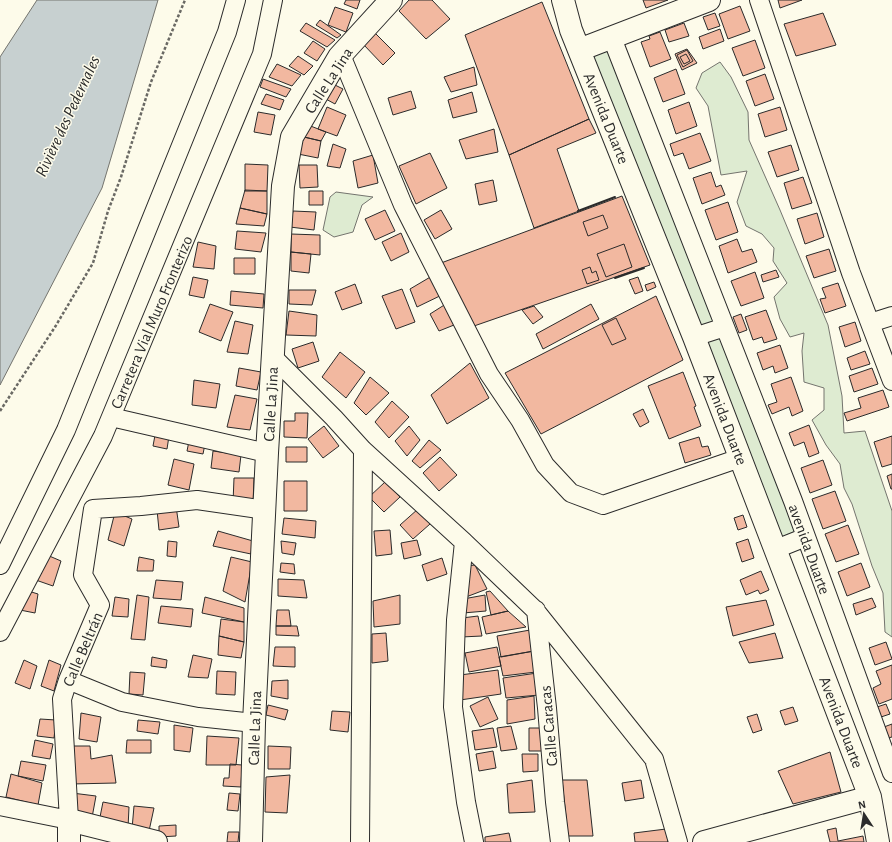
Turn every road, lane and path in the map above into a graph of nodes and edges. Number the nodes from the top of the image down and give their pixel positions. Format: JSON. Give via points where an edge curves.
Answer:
{"nodes":[{"id":1,"x":186,"y":0,"type":"edge"},
{"id":2,"x":236,"y":0,"type":"edge"},
{"id":3,"x":273,"y":0,"type":"edge"},
{"id":4,"x":391,"y":0,"type":"edge"},
{"id":5,"x":563,"y":0,"type":"edge"},
{"id":6,"x":709,"y":0,"type":"edge"},
{"id":7,"x":759,"y":0,"type":"edge"},
{"id":8,"x":612,"y":38,"type":"junction"},
{"id":9,"x":579,"y":50,"type":"junction"},
{"id":10,"x":341,"y":55,"type":"junction"},
{"id":11,"x":892,"y":316,"type":"edge"},
{"id":12,"x":870,"y":323,"type":"junction"},
{"id":13,"x":724,"y":327,"type":"junction"},
{"id":14,"x":694,"y":337,"type":"junction"},
{"id":15,"x":273,"y":357,"type":"junction"},
{"id":16,"x":892,"y":381,"type":"edge"},
{"id":17,"x":0,"y":411,"type":"edge"},
{"id":18,"x":111,"y":417,"type":"junction"},
{"id":19,"x":363,"y":450,"type":"junction"},
{"id":20,"x":268,"y":453,"type":"junction"},
{"id":21,"x":740,"y":458,"type":"junction"},
{"id":22,"x":265,"y":510,"type":"junction"},
{"id":23,"x":806,"y":537,"type":"junction"},
{"id":24,"x":464,"y":542,"type":"junction"},
{"id":25,"x":776,"y":549,"type":"junction"},
{"id":26,"x":0,"y":565,"type":"edge"},
{"id":27,"x":536,"y":610,"type":"junction"},
{"id":28,"x":0,"y":632,"type":"edge"},
{"id":29,"x":68,"y":680,"type":"junction"},
{"id":30,"x":254,"y":723,"type":"junction"},
{"id":31,"x":892,"y":773,"type":"edge"},
{"id":32,"x":870,"y":797,"type":"junction"},
{"id":33,"x":0,"y":806,"type":"edge"},
{"id":34,"x":68,"y":820,"type":"junction"},
{"id":35,"x":882,"y":836,"type":"edge"},
{"id":36,"x":69,"y":842,"type":"edge"},
{"id":37,"x":156,"y":842,"type":"edge"},
{"id":38,"x":251,"y":842,"type":"edge"},
{"id":39,"x":360,"y":842,"type":"edge"},
{"id":40,"x":474,"y":842,"type":"edge"},
{"id":41,"x":560,"y":842,"type":"edge"},
{"id":42,"x":678,"y":842,"type":"edge"},
{"id":43,"x":704,"y":842,"type":"edge"}],
"edges":[{"from":1,"to":17,"type":"path","via":[[151,82],[93,263]]},
{"from":2,"to":26,"type":"street","via":[[227,32],[66,430]]},
{"from":3,"to":18,"type":"street","name":"Carretera Vial Muro Fronterizo","via":[[262,54]]},
{"from":4,"to":10,"type":"main road","name":"Calle La Jina"},
{"from":5,"to":9,"type":"main road","name":"Avenida Duarte"},
{"from":6,"to":8,"type":"main road"},
{"from":7,"to":12,"type":"street"},
{"from":8,"to":9,"type":"main road"},
{"from":8,"to":13,"type":"street","name":"avenida Duarte"},
{"from":9,"to":14,"type":"main road","name":"Avenida Duarte"},
{"from":10,"to":15,"type":"main road","name":"Calle La Jina","via":[[292,137],[283,186]]},
{"from":10,"to":21,"type":"street","via":[[403,205],[489,374],[520,420],[545,465],[571,493],[604,505]]},
{"from":11,"to":12,"type":"street"},
{"from":12,"to":16,"type":"street"},
{"from":13,"to":14,"type":"street"},
{"from":13,"to":23,"type":"street","name":"avenida Duarte"},
{"from":14,"to":21,"type":"main road","name":"Avenida Duarte"},
{"from":15,"to":19,"type":"street"},
{"from":15,"to":20,"type":"main road","name":"Calle La Jina"},
{"from":18,"to":20,"type":"street"},
{"from":18,"to":28,"type":"street","name":"Carretera Vial Muro Fronterizo"},
{"from":19,"to":24,"type":"street"},
{"from":19,"to":39,"type":"street"},
{"from":20,"to":22,"type":"main road","name":"Calle La Jina"},
{"from":21,"to":25,"type":"main road","name":"Avenida Duarte"},
{"from":22,"to":29,"type":"street","name":"Calle Beltrán","via":[[197,500],[93,509],[83,575],[100,605]]},
{"from":22,"to":30,"type":"main road","name":"Calle La Jina"},
{"from":23,"to":25,"type":"street"},
{"from":23,"to":31,"type":"street","name":"avenida Duarte"},
{"from":24,"to":27,"type":"street"},
{"from":24,"to":40,"type":"street","via":[[456,620],[453,707]]},
{"from":25,"to":32,"type":"main road","name":"Avenida Duarte"},
{"from":27,"to":41,"type":"street","name":"Calle Caracas"},
{"from":27,"to":42,"type":"street","via":[[654,759]]},
{"from":29,"to":30,"type":"street","via":[[122,702],[198,717]]},
{"from":29,"to":34,"type":"street","name":"Calle Beltrán","via":[[62,699]]},
{"from":30,"to":38,"type":"main road","name":"Calle La Jina"},
{"from":32,"to":35,"type":"main road","name":"Avenida Duarte"},
{"from":32,"to":43,"type":"main road"},
{"from":33,"to":34,"type":"street"},
{"from":34,"to":36,"type":"main road","name":"Calle Beltrán"},
{"from":34,"to":37,"type":"main road"}]}
